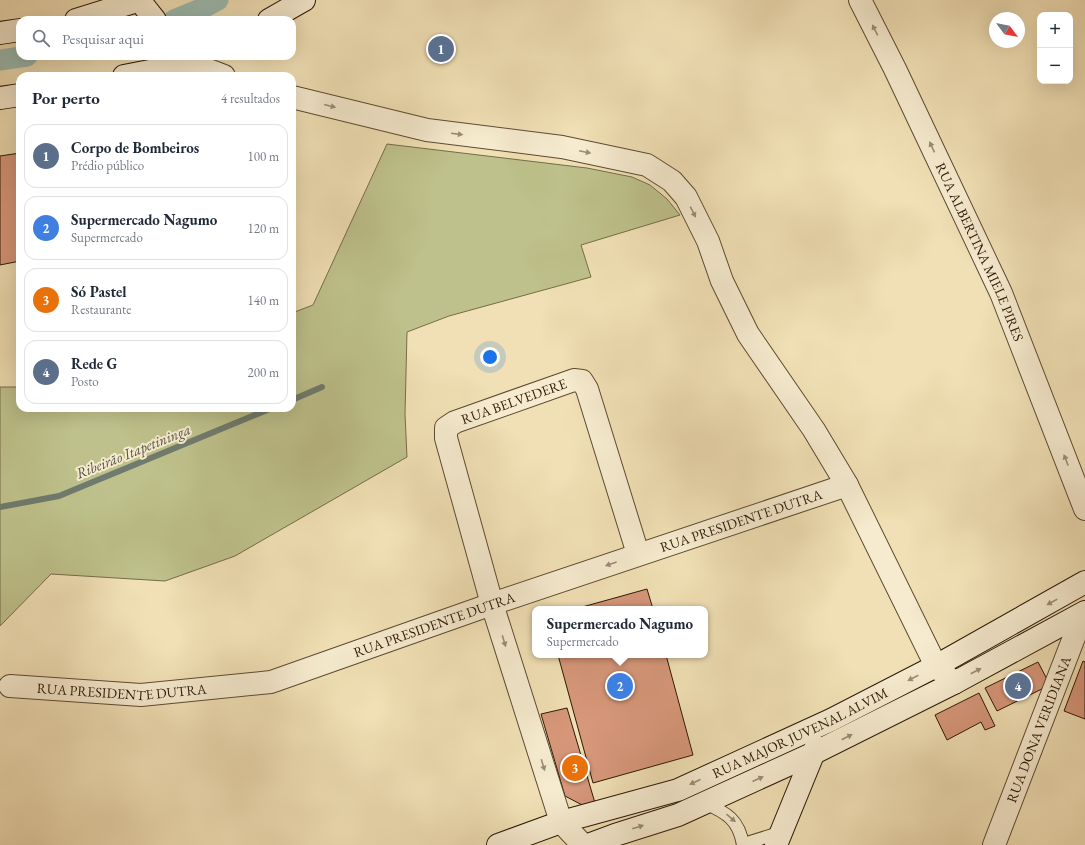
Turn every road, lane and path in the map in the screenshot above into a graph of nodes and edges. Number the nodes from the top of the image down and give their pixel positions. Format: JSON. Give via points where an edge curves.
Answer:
{"nodes":[{"id":1,"x":304,"y":0,"type":"edge"},
{"id":2,"x":860,"y":0,"type":"edge"},
{"id":3,"x":145,"y":7,"type":"edge"},
{"id":4,"x":93,"y":11,"type":"edge"},
{"id":5,"x":277,"y":16,"type":"edge"},
{"id":6,"x":16,"y":31,"type":"edge"},
{"id":7,"x":0,"y":33,"type":"edge"},
{"id":8,"x":182,"y":60,"type":"edge"},
{"id":9,"x":192,"y":60,"type":"edge"},
{"id":10,"x":145,"y":72,"type":"edge"},
{"id":11,"x":216,"y":72,"type":"edge"},
{"id":12,"x":16,"y":96,"type":"edge"},
{"id":13,"x":0,"y":98,"type":"edge"},
{"id":14,"x":296,"y":98,"type":"edge"},
{"id":15,"x":847,"y":485,"type":"junction"},
{"id":16,"x":1085,"y":509,"type":"edge"},
{"id":17,"x":638,"y":554,"type":"junction"},
{"id":18,"x":1085,"y":582,"type":"edge"},
{"id":19,"x":492,"y":604,"type":"junction"},
{"id":20,"x":1084,"y":613,"type":"edge"},
{"id":21,"x":936,"y":666,"type":"junction"},
{"id":22,"x":954,"y":683,"type":"junction"},
{"id":23,"x":10,"y":686,"type":"dead end"},
{"id":24,"x":831,"y":720,"type":"junction"},
{"id":25,"x":812,"y":754,"type":"junction"},
{"id":26,"x":705,"y":803,"type":"junction"},
{"id":27,"x":561,"y":822,"type":"junction"},
{"id":28,"x":779,"y":838,"type":"edge"},
{"id":29,"x":498,"y":845,"type":"edge"},
{"id":30,"x":583,"y":845,"type":"edge"},
{"id":31,"x":588,"y":845,"type":"edge"},
{"id":32,"x":744,"y":845,"type":"edge"},
{"id":33,"x":994,"y":845,"type":"edge"}],
"edges":[{"from":1,"to":5,"type":"street"},
{"from":16,"to":2,"type":"street","name":"RUA ALBERTINA MIELE PIRES","one_way":true,"via":[[1001,293]]},
{"from":3,"to":4,"type":"street"},
{"from":6,"to":7,"type":"street"},
{"from":8,"to":10,"type":"street"},
{"from":9,"to":11,"type":"street"},
{"from":12,"to":13,"type":"street"},
{"from":14,"to":15,"type":"street","one_way":true,"via":[[427,130],[562,147],[647,165],[672,181],[686,198],[708,241],[722,281],[748,334],[814,430]]},
{"from":15,"to":17,"type":"street","name":"RUA PRESIDENTE DUTRA"},
{"from":15,"to":21,"type":"street"},
{"from":17,"to":19,"type":"street","name":"RUA PRESIDENTE DUTRA","one_way":true},
{"from":17,"to":19,"type":"street","name":"RUA BELVEDERE","via":[[587,389],[582,381],[574,380],[455,422],[446,428],[446,438]]},
{"from":18,"to":21,"type":"street","name":"RUA MAJOR JUVENAL ALVIM","one_way":true},
{"from":19,"to":23,"type":"street","name":"RUA PRESIDENTE DUTRA","via":[[271,682],[141,695]]},
{"from":19,"to":27,"type":"street","one_way":true},
{"from":22,"to":20,"type":"street","name":"RUA MAJOR JUVENAL ALVIM","one_way":true},
{"from":20,"to":33,"type":"street","name":"RUA DONA VERIDIANA"},
{"from":21,"to":22,"type":"street"},
{"from":21,"to":24,"type":"street","name":"RUA MAJOR JUVENAL ALVIM","one_way":true},
{"from":25,"to":22,"type":"street","name":"RUA MAJOR JUVENAL ALVIM","one_way":true},
{"from":24,"to":25,"type":"street"},
{"from":24,"to":27,"type":"street","name":"RUA MAJOR JUVENAL ALVIM","one_way":true,"via":[[678,790]]},
{"from":26,"to":25,"type":"street","name":"RUA MAJOR JUVENAL ALVIM","one_way":true},
{"from":25,"to":28,"type":"street"},
{"from":31,"to":26,"type":"street","name":"RUA MAJOR JUVENAL ALVIM","one_way":true,"via":[[678,815]]},
{"from":26,"to":32,"type":"lane","one_way":true,"via":[[722,810],[736,823]]},
{"from":27,"to":29,"type":"street","name":"RUA MAJOR JUVENAL ALVIM"},
{"from":27,"to":30,"type":"street"},
{"from":28,"to":32,"type":"lane"}]}
